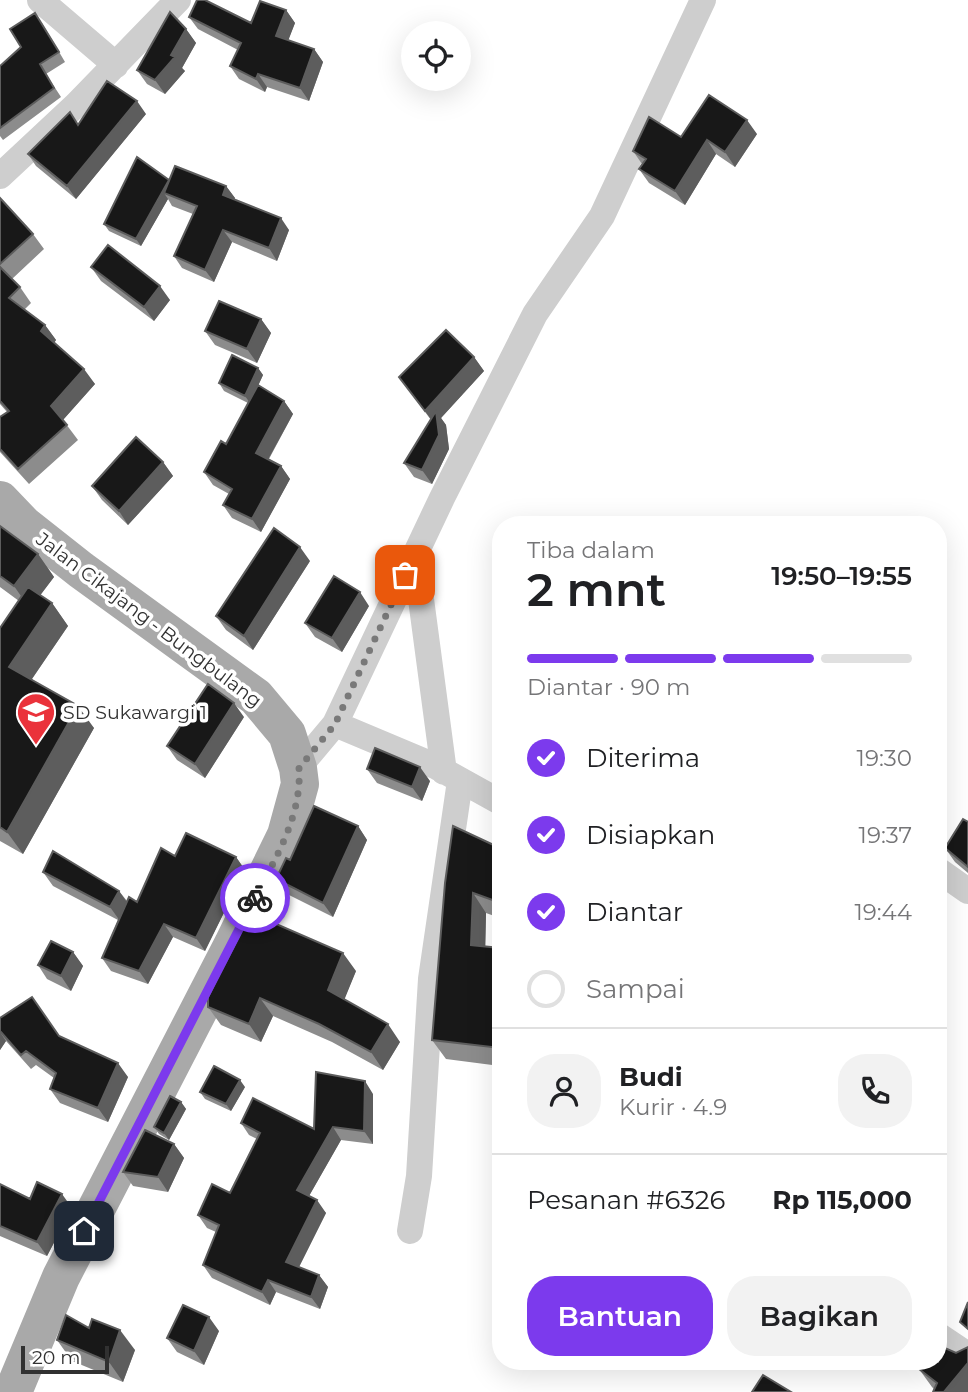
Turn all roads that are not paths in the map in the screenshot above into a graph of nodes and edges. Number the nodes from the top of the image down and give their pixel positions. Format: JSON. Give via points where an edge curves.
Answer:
{"nodes":[{"id":1,"x":40,"y":0,"type":"edge"},
{"id":2,"x":178,"y":0,"type":"edge"},
{"id":3,"x":703,"y":0,"type":"edge"},
{"id":4,"x":116,"y":65,"type":"junction"},
{"id":5,"x":0,"y":176,"type":"edge"},
{"id":6,"x":0,"y":500,"type":"edge"},
{"id":7,"x":415,"y":554,"type":"junction"},
{"id":8,"x":335,"y":724,"type":"junction"},
{"id":9,"x":299,"y":768,"type":"junction"},
{"id":10,"x":452,"y":776,"type":"junction"},
{"id":11,"x":492,"y":798,"type":"edge"},
{"id":12,"x":947,"y":876,"type":"edge"},
{"id":13,"x":968,"y":891,"type":"edge"},
{"id":14,"x":410,"y":1231,"type":"dead end"},
{"id":15,"x":947,"y":1341,"type":"edge"},
{"id":16,"x":968,"y":1355,"type":"edge"},
{"id":17,"x":13,"y":1392,"type":"edge"}],
"edges":[{"from":1,"to":4,"type":"street"},
{"from":2,"to":4,"type":"street"},
{"from":3,"to":7,"type":"street","via":[[602,216],[535,314]]},
{"from":4,"to":5,"type":"street"},
{"from":6,"to":9,"type":"main road","name":"Jalan Cikajang - Bungbulang","via":[[81,570],[256,697],[287,734]]},
{"from":7,"to":8,"type":"street"},
{"from":7,"to":10,"type":"street"},
{"from":8,"to":9,"type":"street"},
{"from":8,"to":10,"type":"street"},
{"from":9,"to":17,"type":"main road","name":"Jalan Cikajang - Bungbulang","via":[[297,802],[286,835],[61,1277]]},
{"from":10,"to":11,"type":"street"},
{"from":10,"to":14,"type":"street","via":[[431,979],[419,1176]]},
{"from":12,"to":13,"type":"street"},
{"from":15,"to":16,"type":"street"}]}
